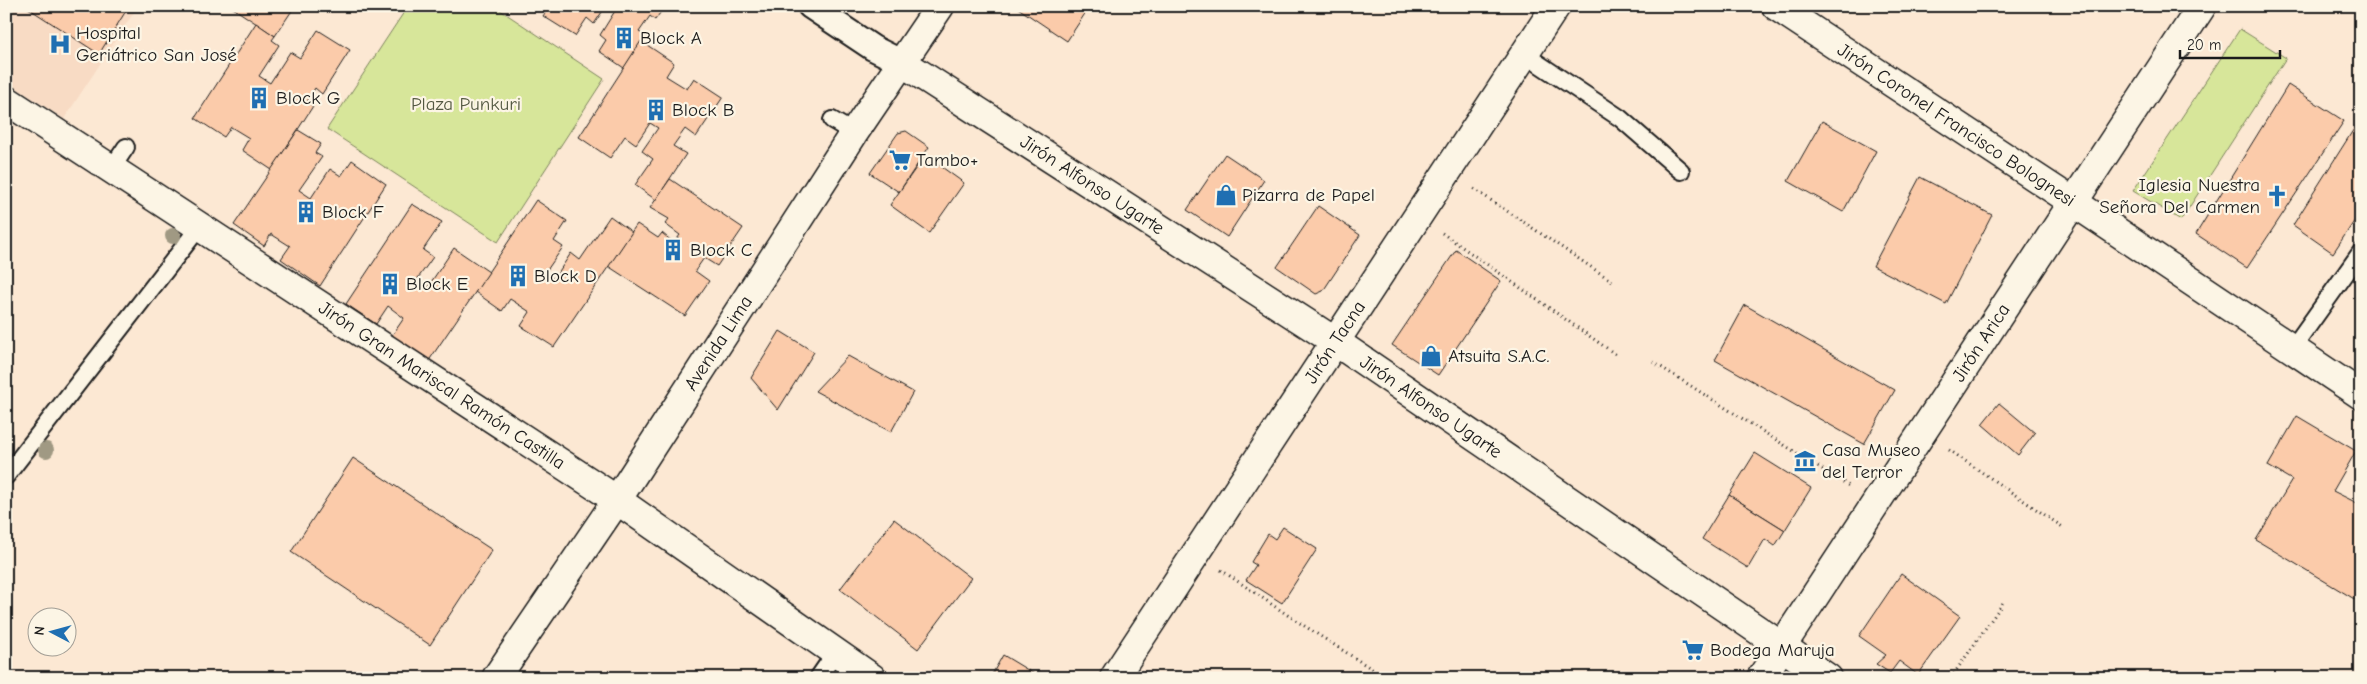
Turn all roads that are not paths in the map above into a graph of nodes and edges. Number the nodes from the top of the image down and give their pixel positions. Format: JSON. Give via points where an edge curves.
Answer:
{"nodes":[{"id":1,"x":810,"y":6,"type":"edge"},
{"id":2,"x":1556,"y":6,"type":"edge"},
{"id":3,"x":1776,"y":6,"type":"edge"},
{"id":4,"x":2202,"y":6,"type":"edge"},
{"id":5,"x":934,"y":8,"type":"edge"},
{"id":6,"x":1524,"y":54,"type":"junction"},
{"id":7,"x":903,"y":63,"type":"junction"},
{"id":8,"x":6,"y":100,"type":"edge"},
{"id":9,"x":1681,"y":171,"type":"dead end"},
{"id":10,"x":2073,"y":202,"type":"junction"},
{"id":11,"x":200,"y":226,"type":"junction"},
{"id":12,"x":2361,"y":252,"type":"edge"},
{"id":13,"x":1336,"y":342,"type":"junction"},
{"id":14,"x":2292,"y":349,"type":"junction"},
{"id":15,"x":2361,"y":395,"type":"edge"},
{"id":16,"x":6,"y":476,"type":"edge"},
{"id":17,"x":617,"y":500,"type":"junction"},
{"id":18,"x":1782,"y":647,"type":"junction"},
{"id":19,"x":836,"y":652,"type":"junction"},
{"id":20,"x":496,"y":678,"type":"edge"},
{"id":21,"x":818,"y":678,"type":"edge"},
{"id":22,"x":872,"y":678,"type":"edge"},
{"id":23,"x":1114,"y":678,"type":"edge"},
{"id":24,"x":1761,"y":678,"type":"edge"},
{"id":25,"x":1828,"y":678,"type":"edge"}],
"edges":[{"from":1,"to":7,"type":"street","via":[[873,48]]},
{"from":2,"to":6,"type":"street","name":"Jirón Tacna"},
{"from":3,"to":10,"type":"street","name":"Jirón Coronel Francisco Bolognesi"},
{"from":4,"to":10,"type":"street","name":"Jirón Arica"},
{"from":5,"to":7,"type":"street","name":"Avenida Lima"},
{"from":6,"to":9,"type":"lane","via":[[1620,118]]},
{"from":6,"to":13,"type":"street","name":"Jirón Tacna"},
{"from":7,"to":13,"type":"street","name":"Jirón Alfonso Ugarte"},
{"from":7,"to":17,"type":"street","name":"Avenida Lima","via":[[843,127]]},
{"from":8,"to":11,"type":"street","name":"Jirón Gran Mariscal Ramón Castilla","via":[[119,158]]},
{"from":10,"to":14,"type":"street","name":"Jirón Coronel Francisco Bolognesi"},
{"from":10,"to":18,"type":"street","name":"Jirón Arica"},
{"from":11,"to":16,"type":"lane"},
{"from":11,"to":17,"type":"street","name":"Jirón Gran Mariscal Ramón Castilla","via":[[477,403]]},
{"from":12,"to":14,"type":"lane"},
{"from":13,"to":18,"type":"street","name":"Jirón Alfonso Ugarte"},
{"from":13,"to":23,"type":"street","name":"Jirón Tacna"},
{"from":14,"to":15,"type":"street","name":"Jirón Coronel Francisco Bolognesi"},
{"from":17,"to":19,"type":"street","name":"Jirón Gran Mariscal Ramón Castilla"},
{"from":17,"to":20,"type":"street","name":"Avenida Lima"},
{"from":18,"to":24,"type":"street","name":"Jirón Arica"},
{"from":18,"to":25,"type":"street","name":"Jirón Alfonso Ugarte"},
{"from":19,"to":21,"type":"lane"},
{"from":19,"to":22,"type":"street","name":"Jirón Gran Mariscal Ramón Castilla"}]}
